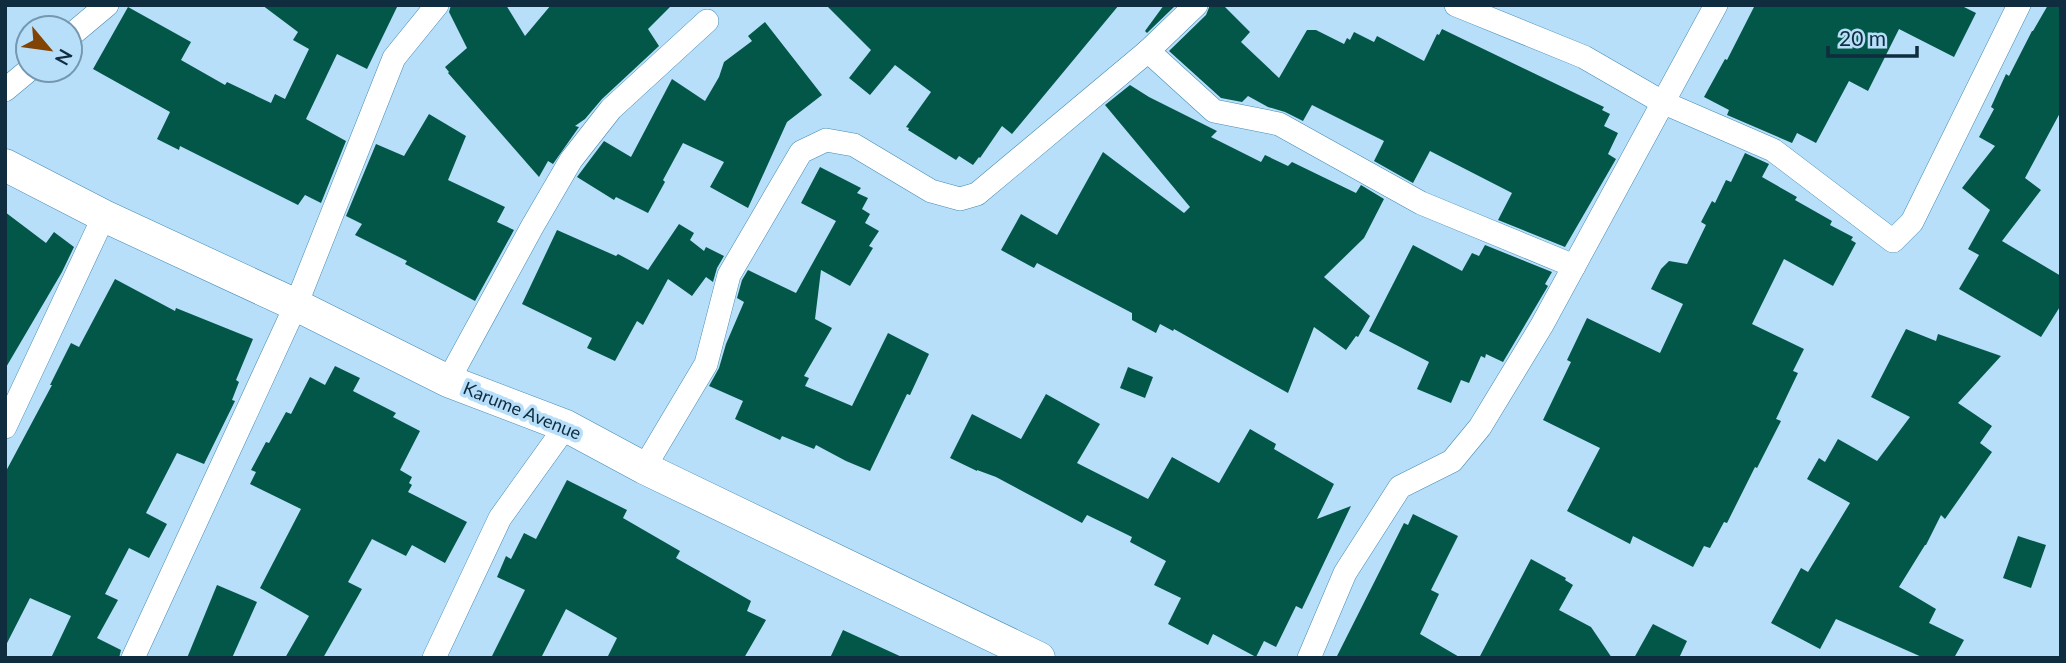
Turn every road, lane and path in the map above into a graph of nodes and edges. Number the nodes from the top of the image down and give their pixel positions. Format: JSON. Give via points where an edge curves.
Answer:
{"nodes":[{"id":1,"x":107,"y":5,"type":"edge"},
{"id":2,"x":437,"y":5,"type":"edge"},
{"id":3,"x":1196,"y":5,"type":"edge"},
{"id":4,"x":1456,"y":5,"type":"edge"},
{"id":5,"x":1716,"y":5,"type":"edge"},
{"id":6,"x":2019,"y":5,"type":"edge"},
{"id":7,"x":708,"y":21,"type":"dead end"},
{"id":8,"x":84,"y":24,"type":"edge"},
{"id":9,"x":1148,"y":51,"type":"junction"},
{"id":10,"x":1662,"y":102,"type":"junction"},
{"id":11,"x":5,"y":165,"type":"edge"},
{"id":12,"x":104,"y":216,"type":"junction"},
{"id":13,"x":1574,"y":266,"type":"junction"},
{"id":14,"x":296,"y":305,"type":"junction"},
{"id":15,"x":448,"y":381,"type":"junction"},
{"id":16,"x":5,"y":426,"type":"edge"},
{"id":17,"x":566,"y":426,"type":"junction"},
{"id":18,"x":644,"y":468,"type":"junction"},
{"id":19,"x":133,"y":658,"type":"edge"},
{"id":20,"x":434,"y":658,"type":"edge"},
{"id":21,"x":1039,"y":658,"type":"edge"},
{"id":22,"x":1309,"y":658,"type":"edge"}],
"edges":[{"from":1,"to":8,"type":"street"},
{"from":2,"to":14,"type":"street","via":[[394,58]]},
{"from":3,"to":9,"type":"street"},
{"from":4,"to":10,"type":"street","via":[[1584,57]]},
{"from":5,"to":10,"type":"street"},
{"from":6,"to":10,"type":"street","via":[[1912,222],[1893,241],[1773,150]]},
{"from":7,"to":15,"type":"street","via":[[611,109],[571,160]]},
{"from":9,"to":13,"type":"street","via":[[1214,111],[1279,124],[1421,202]]},
{"from":9,"to":18,"type":"street","via":[[977,194],[960,199],[931,191],[854,145],[826,140],[801,152],[729,275],[706,364]]},
{"from":10,"to":13,"type":"street"},
{"from":11,"to":12,"type":"main road","name":"Karume Avenue"},
{"from":12,"to":14,"type":"main road","name":"Karume Avenue"},
{"from":12,"to":16,"type":"street"},
{"from":13,"to":22,"type":"street","via":[[1480,428],[1452,461],[1400,487],[1345,573]]},
{"from":14,"to":15,"type":"main road","name":"Karume Avenue"},
{"from":14,"to":19,"type":"street"},
{"from":15,"to":17,"type":"main road","name":"Karume Avenue"},
{"from":17,"to":18,"type":"main road","name":"Karume Avenue"},
{"from":17,"to":20,"type":"street","via":[[500,518]]},
{"from":18,"to":21,"type":"main road","name":"Karume Avenue"}]}
